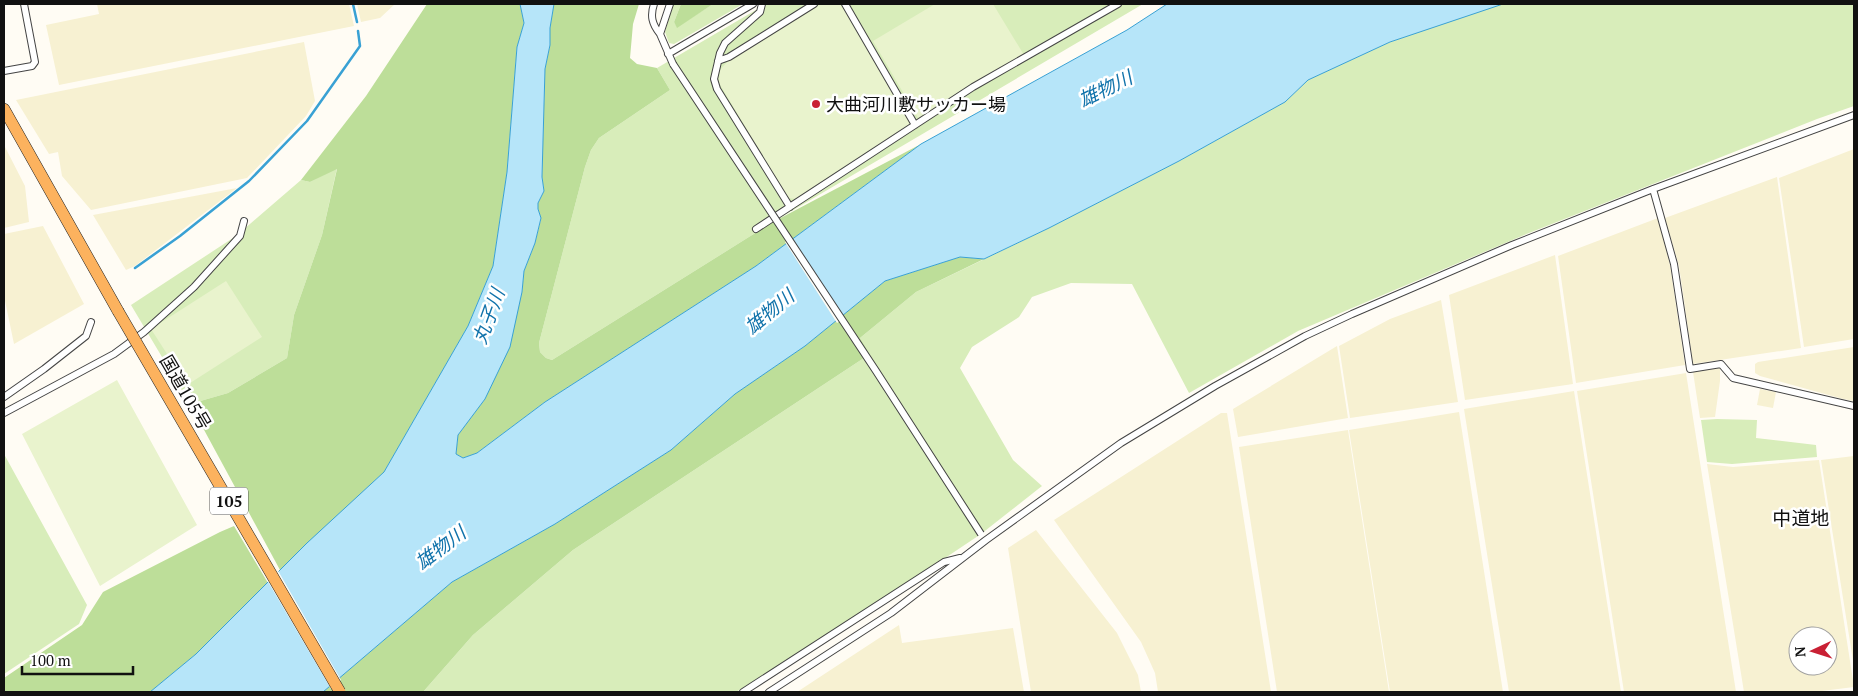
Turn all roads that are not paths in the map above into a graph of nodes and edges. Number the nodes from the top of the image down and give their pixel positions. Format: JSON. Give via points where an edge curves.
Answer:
{"nodes":[{"id":1,"x":24,"y":4,"type":"edge"},
{"id":2,"x":654,"y":4,"type":"edge"},
{"id":3,"x":670,"y":4,"type":"edge"},
{"id":4,"x":753,"y":4,"type":"edge"},
{"id":5,"x":762,"y":4,"type":"edge"},
{"id":6,"x":814,"y":4,"type":"edge"},
{"id":7,"x":845,"y":4,"type":"edge"},
{"id":8,"x":1118,"y":4,"type":"edge"},
{"id":9,"x":660,"y":34,"type":"junction"},
{"id":10,"x":668,"y":54,"type":"junction"},
{"id":11,"x":718,"y":61,"type":"junction"},
{"id":12,"x":4,"y":70,"type":"edge"},
{"id":13,"x":4,"y":109,"type":"edge"},
{"id":14,"x":1854,"y":115,"type":"edge"},
{"id":15,"x":915,"y":125,"type":"junction"},
{"id":16,"x":1653,"y":189,"type":"junction"},
{"id":17,"x":790,"y":207,"type":"junction"},
{"id":18,"x":244,"y":221,"type":"dead end"},
{"id":19,"x":756,"y":229,"type":"dead end"},
{"id":20,"x":91,"y":322,"type":"dead end"},
{"id":21,"x":4,"y":397,"type":"edge"},
{"id":22,"x":1854,"y":406,"type":"edge"},
{"id":23,"x":4,"y":413,"type":"edge"},
{"id":24,"x":986,"y":540,"type":"junction"},
{"id":25,"x":963,"y":557,"type":"junction"},
{"id":26,"x":340,"y":692,"type":"edge"},
{"id":27,"x":743,"y":692,"type":"edge"},
{"id":28,"x":769,"y":692,"type":"edge"}],
"edges":[{"from":1,"to":12,"type":"street","via":[[35,62],[32,66]]},
{"from":2,"to":9,"type":"street","via":[[651,13],[653,24]]},
{"from":3,"to":9,"type":"street"},
{"from":4,"to":10,"type":"street"},
{"from":5,"to":11,"type":"street","via":[[760,12],[726,43]]},
{"from":6,"to":11,"type":"street"},
{"from":7,"to":15,"type":"street"},
{"from":8,"to":15,"type":"street","via":[[982,82]]},
{"from":9,"to":10,"type":"street"},
{"from":10,"to":24,"type":"street","bridge":true},
{"from":11,"to":17,"type":"street","via":[[714,79],[717,89]]},
{"from":13,"to":26,"type":"highway","name":"国道105号","number":"105","bridge":true},
{"from":14,"to":16,"type":"street"},
{"from":15,"to":17,"type":"street"},
{"from":16,"to":22,"type":"street","via":[[1674,264],[1690,369],[1721,364],[1733,378]]},
{"from":16,"to":24,"type":"street","via":[[1464,265],[1305,336],[1121,444]]},
{"from":17,"to":19,"type":"street"},
{"from":18,"to":23,"type":"street","via":[[234,244],[144,332],[114,354]]},
{"from":20,"to":21,"type":"street","via":[[86,336]]},
{"from":24,"to":25,"type":"street"},
{"from":25,"to":27,"type":"street","via":[[944,562]]},
{"from":25,"to":28,"type":"street","via":[[892,613]]}]}
